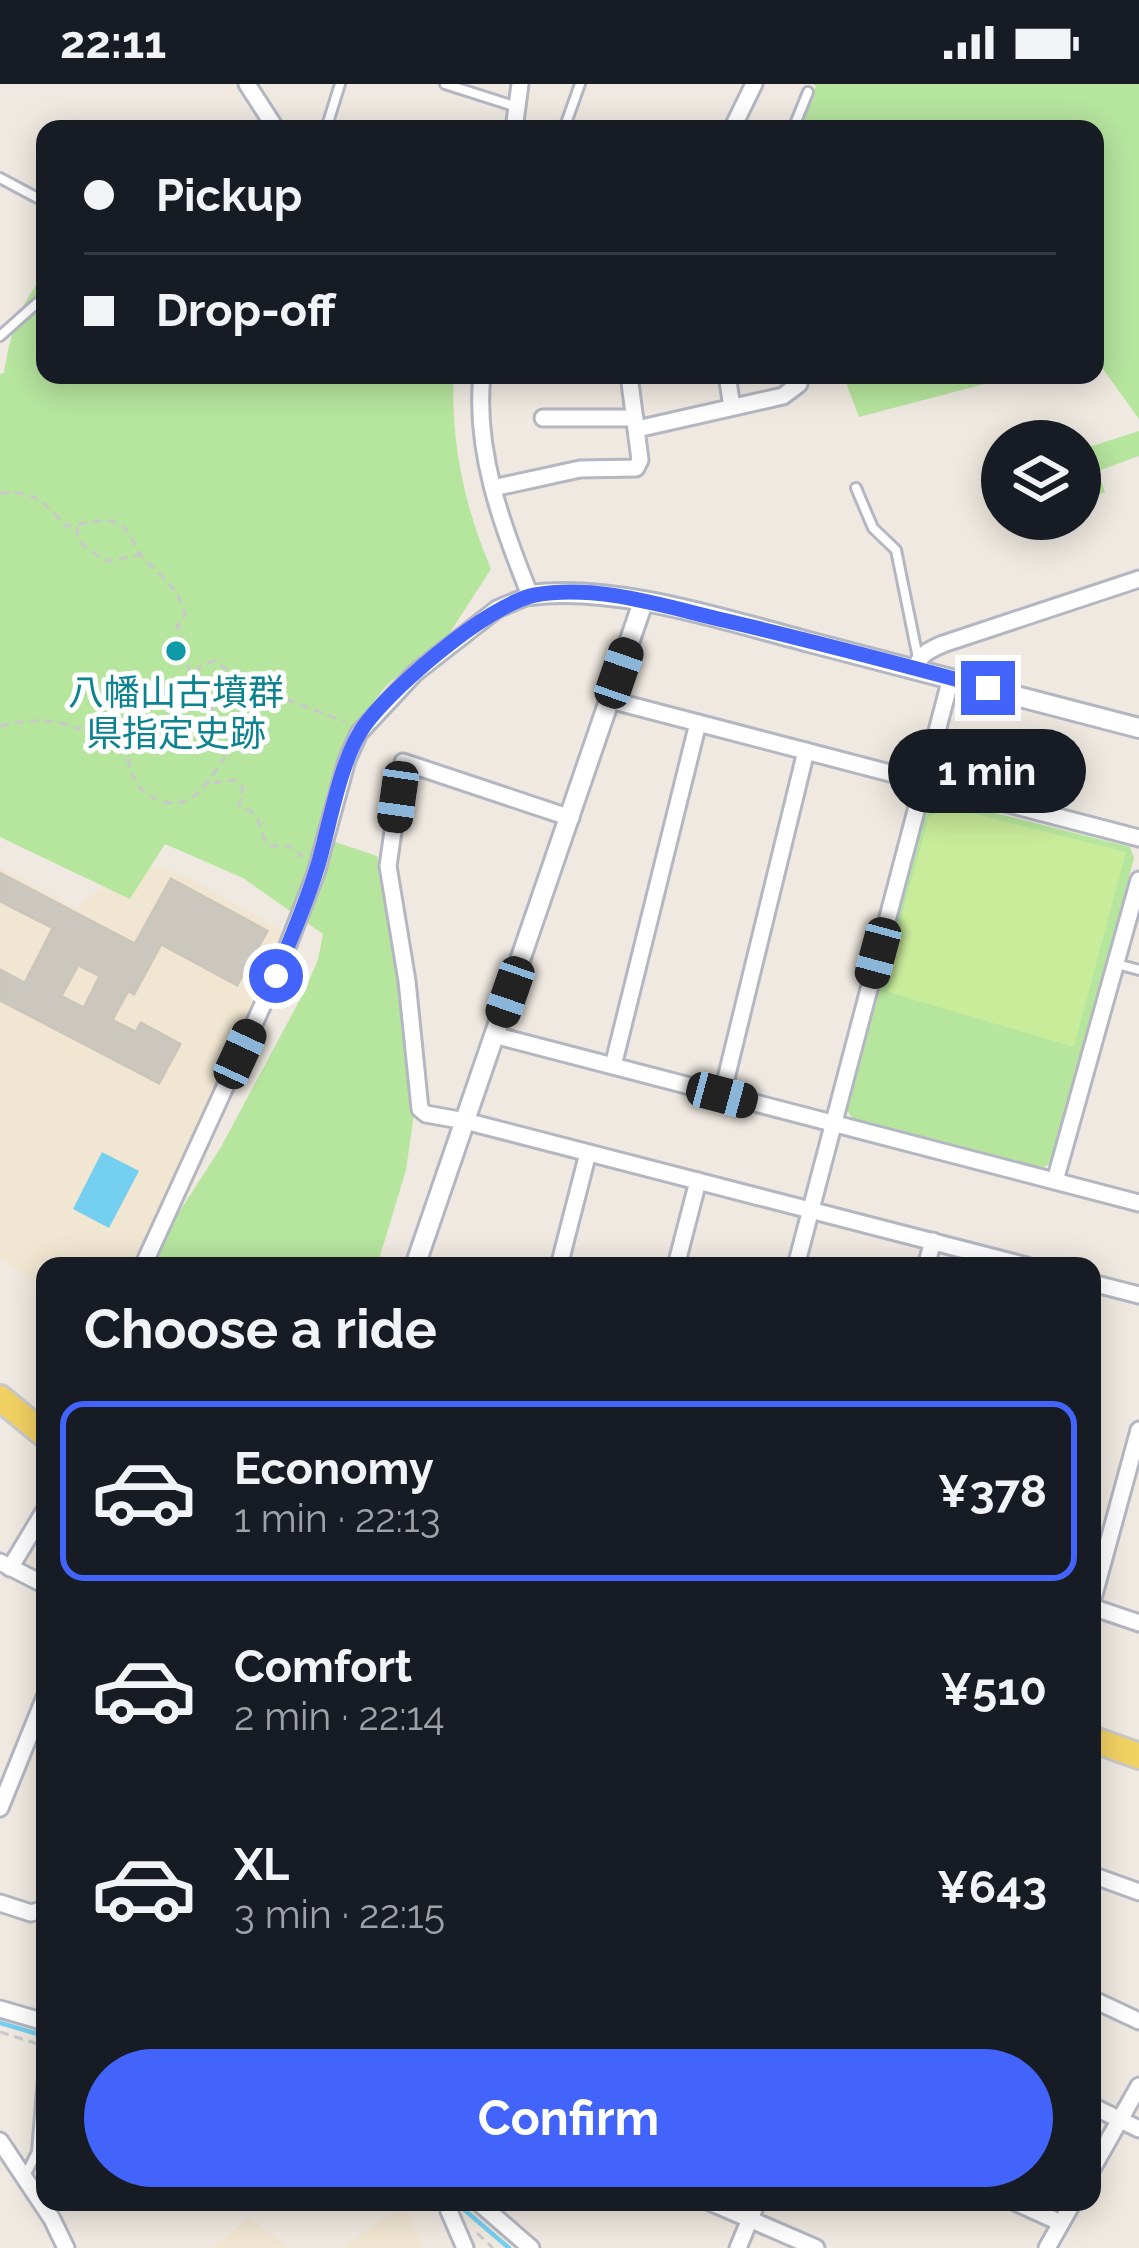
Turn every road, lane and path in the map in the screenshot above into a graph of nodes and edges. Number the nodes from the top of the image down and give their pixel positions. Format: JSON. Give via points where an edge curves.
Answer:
{"nodes":[{"id":1,"x":247,"y":84,"type":"edge"},
{"id":2,"x":340,"y":84,"type":"edge"},
{"id":3,"x":445,"y":84,"type":"edge"},
{"id":4,"x":520,"y":84,"type":"edge"},
{"id":5,"x":580,"y":84,"type":"edge"},
{"id":6,"x":754,"y":84,"type":"edge"},
{"id":7,"x":808,"y":92,"type":"dead end"},
{"id":8,"x":517,"y":107,"type":"junction"},
{"id":9,"x":270,"y":120,"type":"edge"},
{"id":10,"x":329,"y":120,"type":"edge"},
{"id":11,"x":515,"y":120,"type":"edge"},
{"id":12,"x":567,"y":120,"type":"edge"},
{"id":13,"x":736,"y":120,"type":"edge"},
{"id":14,"x":797,"y":120,"type":"edge"},
{"id":15,"x":0,"y":178,"type":"edge"},
{"id":16,"x":36,"y":197,"type":"edge"},
{"id":17,"x":36,"y":304,"type":"edge"},
{"id":18,"x":0,"y":336,"type":"edge"},
{"id":19,"x":481,"y":384,"type":"edge"},
{"id":20,"x":630,"y":384,"type":"edge"},
{"id":21,"x":728,"y":384,"type":"edge"},
{"id":22,"x":800,"y":384,"type":"dead end"},
{"id":23,"x":732,"y":407,"type":"junction"},
{"id":24,"x":542,"y":418,"type":"dead end"},
{"id":25,"x":636,"y":423,"type":"junction"},
{"id":26,"x":493,"y":488,"type":"junction"},
{"id":27,"x":856,"y":488,"type":"dead end"},
{"id":28,"x":0,"y":493,"type":"edge"},
{"id":29,"x":77,"y":526,"type":"junction"},
{"id":30,"x":140,"y":555,"type":"junction"},
{"id":31,"x":1139,"y":579,"type":"edge"},
{"id":32,"x":530,"y":595,"type":"junction"},
{"id":33,"x":643,"y":602,"type":"junction"},
{"id":34,"x":917,"y":664,"type":"junction"},
{"id":35,"x":194,"y":678,"type":"junction"},
{"id":36,"x":951,"y":678,"type":"junction"},
{"id":37,"x":610,"y":700,"type":"junction"},
{"id":38,"x":116,"y":714,"type":"junction"},
{"id":39,"x":698,"y":723,"type":"junction"},
{"id":40,"x":0,"y":726,"type":"edge"},
{"id":41,"x":1139,"y":728,"type":"edge"},
{"id":42,"x":362,"y":730,"type":"junction"},
{"id":43,"x":806,"y":752,"type":"junction"},
{"id":44,"x":923,"y":782,"type":"junction"},
{"id":45,"x":209,"y":783,"type":"junction"},
{"id":46,"x":571,"y":818,"type":"junction"},
{"id":47,"x":1139,"y":838,"type":"edge"},
{"id":48,"x":316,"y":873,"type":"junction"},
{"id":49,"x":1139,"y":880,"type":"edge"},
{"id":50,"x":1116,"y":964,"type":"junction"},
{"id":51,"x":1139,"y":970,"type":"edge"},
{"id":52,"x":494,"y":1036,"type":"junction"},
{"id":53,"x":613,"y":1066,"type":"junction"},
{"id":54,"x":722,"y":1095,"type":"junction"},
{"id":55,"x":465,"y":1120,"type":"junction"},
{"id":56,"x":833,"y":1124,"type":"junction"},
{"id":57,"x":589,"y":1153,"type":"junction"},
{"id":58,"x":698,"y":1181,"type":"junction"},
{"id":59,"x":1055,"y":1181,"type":"junction"},
{"id":60,"x":1139,"y":1203,"type":"edge"},
{"id":61,"x":811,"y":1210,"type":"junction"},
{"id":62,"x":933,"y":1241,"type":"junction"},
{"id":63,"x":146,"y":1257,"type":"edge"},
{"id":64,"x":418,"y":1257,"type":"edge"},
{"id":65,"x":561,"y":1257,"type":"edge"},
{"id":66,"x":678,"y":1257,"type":"edge"},
{"id":67,"x":798,"y":1257,"type":"edge"},
{"id":68,"x":929,"y":1257,"type":"edge"},
{"id":69,"x":993,"y":1257,"type":"edge"},
{"id":70,"x":1101,"y":1285,"type":"edge"},
{"id":71,"x":1139,"y":1295,"type":"edge"},
{"id":72,"x":0,"y":1398,"type":"edge"},
{"id":73,"x":36,"y":1421,"type":"edge"},
{"id":74,"x":1139,"y":1430,"type":"edge"},
{"id":75,"x":1122,"y":1492,"type":"junction"},
{"id":76,"x":1139,"y":1499,"type":"edge"},
{"id":77,"x":36,"y":1522,"type":"edge"},
{"id":78,"x":5,"y":1565,"type":"edge"},
{"id":79,"x":1101,"y":1571,"type":"edge"},
{"id":80,"x":36,"y":1580,"type":"edge"},
{"id":81,"x":1101,"y":1608,"type":"edge"},
{"id":82,"x":1139,"y":1623,"type":"edge"},
{"id":83,"x":36,"y":1718,"type":"edge"},
{"id":84,"x":1101,"y":1742,"type":"edge"},
{"id":85,"x":1139,"y":1756,"type":"edge"},
{"id":86,"x":0,"y":1808,"type":"edge"},
{"id":87,"x":1101,"y":1878,"type":"edge"},
{"id":88,"x":1139,"y":1892,"type":"edge"},
{"id":89,"x":0,"y":1903,"type":"edge"},
{"id":90,"x":36,"y":1912,"type":"edge"},
{"id":91,"x":1101,"y":2003,"type":"edge"},
{"id":92,"x":0,"y":2009,"type":"edge"},
{"id":93,"x":36,"y":2019,"type":"edge"},
{"id":94,"x":1139,"y":2021,"type":"edge"},
{"id":95,"x":0,"y":2032,"type":"edge"},
{"id":96,"x":36,"y":2046,"type":"edge"},
{"id":97,"x":1139,"y":2086,"type":"edge"},
{"id":98,"x":1101,"y":2110,"type":"edge"},
{"id":99,"x":1121,"y":2120,"type":"junction"},
{"id":100,"x":1139,"y":2129,"type":"edge"},
{"id":101,"x":0,"y":2141,"type":"edge"},
{"id":102,"x":36,"y":2154,"type":"edge"},
{"id":103,"x":1101,"y":2154,"type":"edge"},
{"id":104,"x":24,"y":2177,"type":"junction"},
{"id":105,"x":36,"y":2195,"type":"edge"},
{"id":106,"x":47,"y":2211,"type":"edge"},
{"id":107,"x":449,"y":2211,"type":"edge"},
{"id":108,"x":488,"y":2211,"type":"edge"},
{"id":109,"x":731,"y":2211,"type":"edge"},
{"id":110,"x":753,"y":2211,"type":"edge"},
{"id":111,"x":1035,"y":2211,"type":"edge"},
{"id":112,"x":1068,"y":2211,"type":"edge"},
{"id":113,"x":750,"y":2219,"type":"junction"},
{"id":114,"x":1061,"y":2223,"type":"junction"},
{"id":115,"x":66,"y":2248,"type":"edge"},
{"id":116,"x":465,"y":2248,"type":"edge"},
{"id":117,"x":531,"y":2248,"type":"edge"},
{"id":118,"x":738,"y":2248,"type":"edge"},
{"id":119,"x":816,"y":2248,"type":"edge"},
{"id":120,"x":1047,"y":2248,"type":"edge"}],
"edges":[{"from":1,"to":9,"type":"street"},
{"from":2,"to":10,"type":"lane"},
{"from":3,"to":8,"type":"lane"},
{"from":4,"to":8,"type":"street"},
{"from":5,"to":12,"type":"lane"},
{"from":6,"to":13,"type":"street"},
{"from":7,"to":14,"type":"lane"},
{"from":8,"to":11,"type":"street"},
{"from":15,"to":16,"type":"lane"},
{"from":17,"to":18,"type":"lane"},
{"from":19,"to":26,"type":"street"},
{"from":20,"to":25,"type":"street"},
{"from":21,"to":23,"type":"street"},
{"from":22,"to":23,"type":"street"},
{"from":23,"to":25,"type":"street"},
{"from":24,"to":25,"type":"street"},
{"from":25,"to":26,"type":"street","via":[[636,468]]},
{"from":26,"to":32,"type":"street"},
{"from":27,"to":34,"type":"lane","via":[[873,528],[896,550]]},
{"from":28,"to":29,"type":"path","via":[[31,495],[66,526]]},
{"from":29,"to":30,"type":"path","via":[[113,521]]},
{"from":29,"to":30,"type":"path","via":[[84,547],[108,561]]},
{"from":30,"to":35,"type":"path","via":[[182,601],[177,626]]},
{"from":31,"to":34,"type":"street","via":[[958,638]]},
{"from":32,"to":33,"type":"street","via":[[590,592]]},
{"from":32,"to":42,"type":"street","via":[[497,609],[415,673]]},
{"from":33,"to":34,"type":"street"},
{"from":33,"to":37,"type":"street"},
{"from":34,"to":36,"type":"street"},
{"from":35,"to":38,"type":"path","via":[[147,686]]},
{"from":35,"to":42,"type":"path","via":[[201,664],[215,661]]},
{"from":35,"to":45,"type":"path","via":[[232,746]]},
{"from":36,"to":41,"type":"street"},
{"from":36,"to":44,"type":"street"},
{"from":37,"to":39,"type":"street"},
{"from":37,"to":46,"type":"street"},
{"from":38,"to":40,"type":"path","via":[[76,729],[33,720]]},
{"from":38,"to":45,"type":"path","via":[[136,786],[145,793],[167,805]]},
{"from":39,"to":43,"type":"street"},
{"from":39,"to":53,"type":"street"},
{"from":42,"to":48,"type":"street"},
{"from":43,"to":44,"type":"street"},
{"from":43,"to":54,"type":"street"},
{"from":44,"to":47,"type":"street"},
{"from":44,"to":56,"type":"street"},
{"from":45,"to":48,"type":"path","via":[[236,779],[239,806],[257,816],[264,840],[289,846]]},
{"from":46,"to":52,"type":"street"},
{"from":46,"to":55,"type":"street","via":[[403,762],[388,866],[420,1108]]},
{"from":48,"to":63,"type":"street"},
{"from":49,"to":50,"type":"street"},
{"from":50,"to":51,"type":"lane"},
{"from":50,"to":59,"type":"street"},
{"from":52,"to":53,"type":"street"},
{"from":52,"to":55,"type":"street"},
{"from":53,"to":54,"type":"street"},
{"from":54,"to":56,"type":"street"},
{"from":55,"to":57,"type":"street"},
{"from":55,"to":64,"type":"street"},
{"from":56,"to":59,"type":"street"},
{"from":56,"to":61,"type":"street"},
{"from":57,"to":58,"type":"street"},
{"from":57,"to":65,"type":"street"},
{"from":58,"to":61,"type":"street"},
{"from":58,"to":66,"type":"street"},
{"from":59,"to":60,"type":"street"},
{"from":61,"to":62,"type":"street"},
{"from":61,"to":67,"type":"street"},
{"from":62,"to":68,"type":"street"},
{"from":62,"to":69,"type":"street"},
{"from":70,"to":71,"type":"street"},
{"from":72,"to":73,"type":"main road"},
{"from":74,"to":75,"type":"street"},
{"from":75,"to":76,"type":"street"},
{"from":75,"to":79,"type":"street"},
{"from":77,"to":78,"type":"street"},
{"from":78,"to":80,"type":"street"},
{"from":81,"to":82,"type":"street"},
{"from":83,"to":86,"type":"street"},
{"from":84,"to":85,"type":"main road"},
{"from":87,"to":88,"type":"street"},
{"from":89,"to":90,"type":"street"},
{"from":91,"to":94,"type":"street"},
{"from":92,"to":93,"type":"street"},
{"from":95,"to":96,"type":"path"},
{"from":97,"to":99,"type":"street"},
{"from":98,"to":99,"type":"street"},
{"from":99,"to":100,"type":"street"},
{"from":99,"to":103,"type":"street"},
{"from":101,"to":104,"type":"street"},
{"from":102,"to":104,"type":"lane"},
{"from":104,"to":105,"type":"street"},
{"from":106,"to":115,"type":"street"},
{"from":107,"to":116,"type":"street"},
{"from":108,"to":117,"type":"street"},
{"from":109,"to":113,"type":"street"},
{"from":110,"to":113,"type":"street"},
{"from":111,"to":114,"type":"street"},
{"from":112,"to":114,"type":"street"},
{"from":113,"to":118,"type":"street"},
{"from":113,"to":119,"type":"street"},
{"from":114,"to":120,"type":"street"}]}
